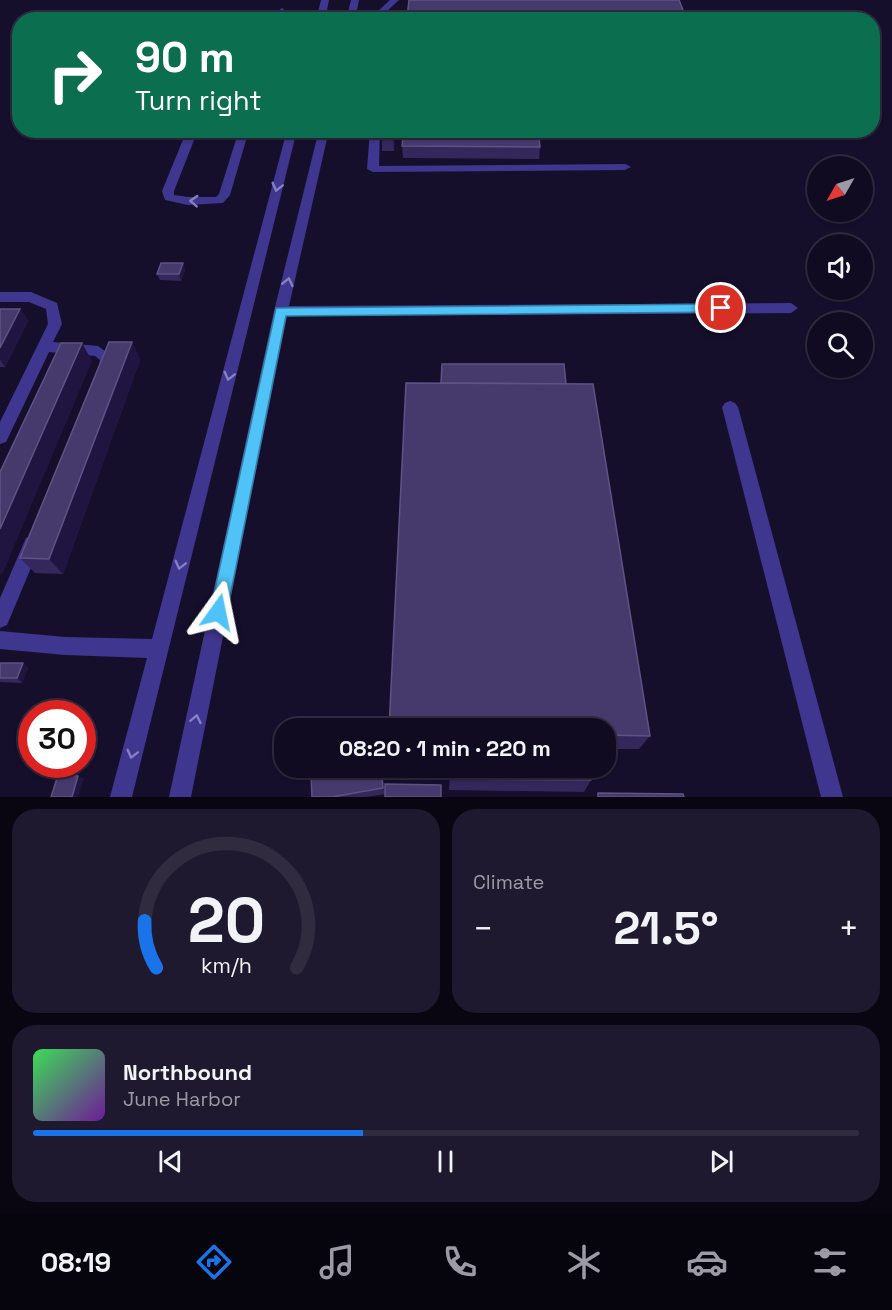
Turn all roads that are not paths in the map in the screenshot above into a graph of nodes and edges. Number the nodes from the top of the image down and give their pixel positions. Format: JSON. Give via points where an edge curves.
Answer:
{"nodes":[{"id":1,"x":395,"y":0,"type":"edge"},
{"id":2,"x":382,"y":12,"type":"edge"},
{"id":3,"x":190,"y":138,"type":"edge"},
{"id":4,"x":242,"y":138,"type":"edge"},
{"id":5,"x":290,"y":138,"type":"edge"},
{"id":6,"x":322,"y":138,"type":"edge"},
{"id":7,"x":375,"y":138,"type":"edge"},
{"id":8,"x":625,"y":167,"type":"dead end"},
{"id":9,"x":0,"y":297,"type":"edge"},
{"id":10,"x":791,"y":308,"type":"dead end"},
{"id":11,"x":281,"y":311,"type":"junction"},
{"id":12,"x":44,"y":346,"type":"junction"},
{"id":13,"x":98,"y":390,"type":"edge"},
{"id":14,"x":730,"y":407,"type":"dead end"},
{"id":15,"x":0,"y":438,"type":"edge"},
{"id":16,"x":37,"y":531,"type":"edge"},
{"id":17,"x":0,"y":619,"type":"edge"},
{"id":18,"x":0,"y":640,"type":"edge"},
{"id":19,"x":159,"y":649,"type":"junction"},
{"id":20,"x":121,"y":797,"type":"edge"},
{"id":21,"x":180,"y":797,"type":"edge"},
{"id":22,"x":832,"y":797,"type":"edge"}],
"edges":[{"from":1,"to":2,"type":"street"},
{"from":4,"to":3,"type":"street","one_way":true,"via":[[224,195],[214,202],[169,196]]},
{"from":5,"to":19,"type":"street","one_way":true},
{"from":11,"to":6,"type":"street","one_way":true},
{"from":7,"to":8,"type":"street","via":[[373,169]]},
{"from":9,"to":12,"type":"street","via":[[31,297],[52,306],[55,324]]},
{"from":10,"to":11,"type":"street"},
{"from":21,"to":11,"type":"street","one_way":true},
{"from":12,"to":13,"type":"street","via":[[98,351],[108,358]]},
{"from":12,"to":15,"type":"street"},
{"from":14,"to":22,"type":"street"},
{"from":16,"to":17,"type":"street"},
{"from":18,"to":19,"type":"street"},
{"from":19,"to":20,"type":"street","one_way":true}]}
